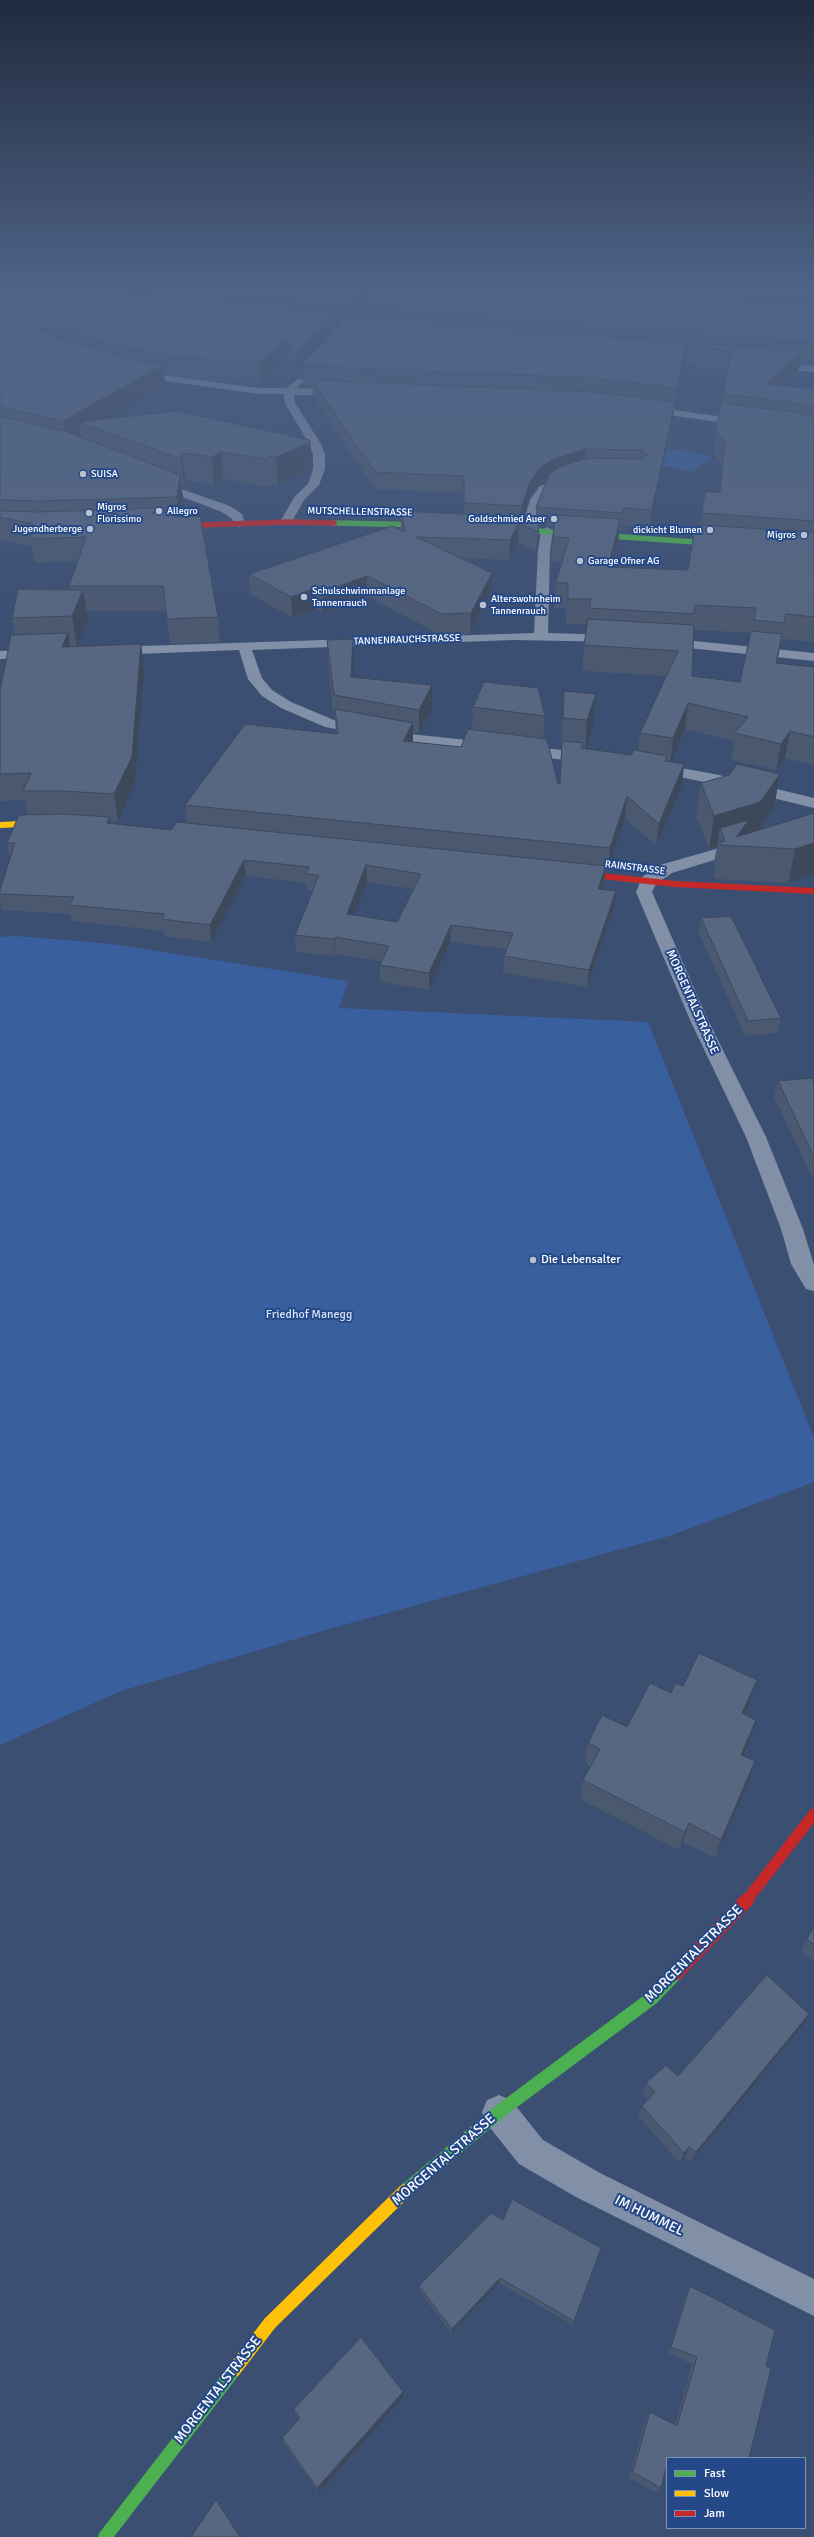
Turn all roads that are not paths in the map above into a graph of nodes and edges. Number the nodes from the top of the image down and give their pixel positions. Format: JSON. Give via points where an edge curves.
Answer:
{"nodes":[{"id":1,"x":291,"y":405,"type":"edge"},
{"id":2,"x":634,"y":408,"type":"edge"},
{"id":3,"x":756,"y":424,"type":"edge"},
{"id":4,"x":578,"y":473,"type":"edge"},
{"id":5,"x":141,"y":477,"type":"edge"},
{"id":6,"x":286,"y":522,"type":"junction"},
{"id":7,"x":239,"y":523,"type":"junction"},
{"id":8,"x":442,"y":525,"type":"edge"},
{"id":9,"x":160,"y":526,"type":"edge"},
{"id":10,"x":502,"y":528,"type":"edge"},
{"id":11,"x":527,"y":530,"type":"junction"},
{"id":12,"x":547,"y":531,"type":"junction"},
{"id":13,"x":730,"y":545,"type":"edge"},
{"id":14,"x":542,"y":636,"type":"junction"},
{"id":15,"x":627,"y":640,"type":"edge"},
{"id":16,"x":649,"y":641,"type":"edge"},
{"id":17,"x":244,"y":646,"type":"junction"},
{"id":18,"x":101,"y":652,"type":"edge"},
{"id":19,"x":48,"y":653,"type":"edge"},
{"id":20,"x":0,"y":655,"type":"edge"},
{"id":21,"x":814,"y":657,"type":"edge"},
{"id":22,"x":605,"y":760,"type":"edge"},
{"id":23,"x":642,"y":766,"type":"edge"},
{"id":24,"x":814,"y":803,"type":"edge"},
{"id":25,"x":52,"y":823,"type":"edge"},
{"id":26,"x":0,"y":825,"type":"edge"},
{"id":27,"x":756,"y":843,"type":"edge"},
{"id":28,"x":561,"y":871,"type":"edge"},
{"id":29,"x":648,"y":881,"type":"junction"},
{"id":30,"x":814,"y":891,"type":"edge"},
{"id":31,"x":808,"y":1264,"type":"edge"},
{"id":32,"x":814,"y":1283,"type":"edge"},
{"id":33,"x":814,"y":1814,"type":"edge"},
{"id":34,"x":499,"y":2112,"type":"junction"},
{"id":35,"x":814,"y":2298,"type":"edge"},
{"id":36,"x":105,"y":2537,"type":"edge"}],
"edges":[{"from":1,"to":6,"type":"street","via":[[319,455],[319,469],[313,485],[299,498]]},
{"from":2,"to":3,"type":"street"},
{"from":4,"to":11,"type":"street","via":[[564,476],[543,489],[536,500]]},
{"from":5,"to":7,"type":"street","via":[[226,509],[238,517]]},
{"from":6,"to":7,"type":"street","name":"MUTSCHELLENSTRASSE"},
{"from":6,"to":8,"type":"street","name":"MUTSCHELLENSTRASSE"},
{"from":7,"to":9,"type":"street","name":"MUTSCHELLENSTRASSE"},
{"from":10,"to":11,"type":"street"},
{"from":11,"to":12,"type":"street"},
{"from":12,"to":13,"type":"street"},
{"from":12,"to":14,"type":"street","via":[[544,550]]},
{"from":14,"to":15,"type":"street","name":"TANNENRAUCHSTRASSE"},
{"from":14,"to":17,"type":"street","name":"TANNENRAUCHSTRASSE"},
{"from":16,"to":21,"type":"street"},
{"from":17,"to":18,"type":"street","name":"TANNENRAUCHSTRASSE"},
{"from":17,"to":22,"type":"street","via":[[255,679],[267,693],[286,705],[330,724],[410,738]]},
{"from":19,"to":20,"type":"street"},
{"from":23,"to":24,"type":"street","via":[[719,780]]},
{"from":25,"to":26,"type":"street"},
{"from":27,"to":29,"type":"street","via":[[666,869]]},
{"from":28,"to":29,"type":"street","name":"RAINSTRASSE"},
{"from":29,"to":30,"type":"street","name":"RAINSTRASSE"},
{"from":29,"to":31,"type":"street","name":"MORGENTALSTRASSE","via":[[644,892],[647,902],[699,1020],[756,1137]]},
{"from":31,"to":32,"type":"street","name":"MORGENTALSTRASSE"},
{"from":33,"to":34,"type":"street","name":"MORGENTALSTRASSE","via":[[749,1898],[652,1998]]},
{"from":34,"to":35,"type":"street","name":"IM HUMMEL","via":[[531,2152],[588,2186]]},
{"from":34,"to":36,"type":"street","name":"MORGENTALSTRASSE","via":[[403,2193],[270,2323]]}]}
